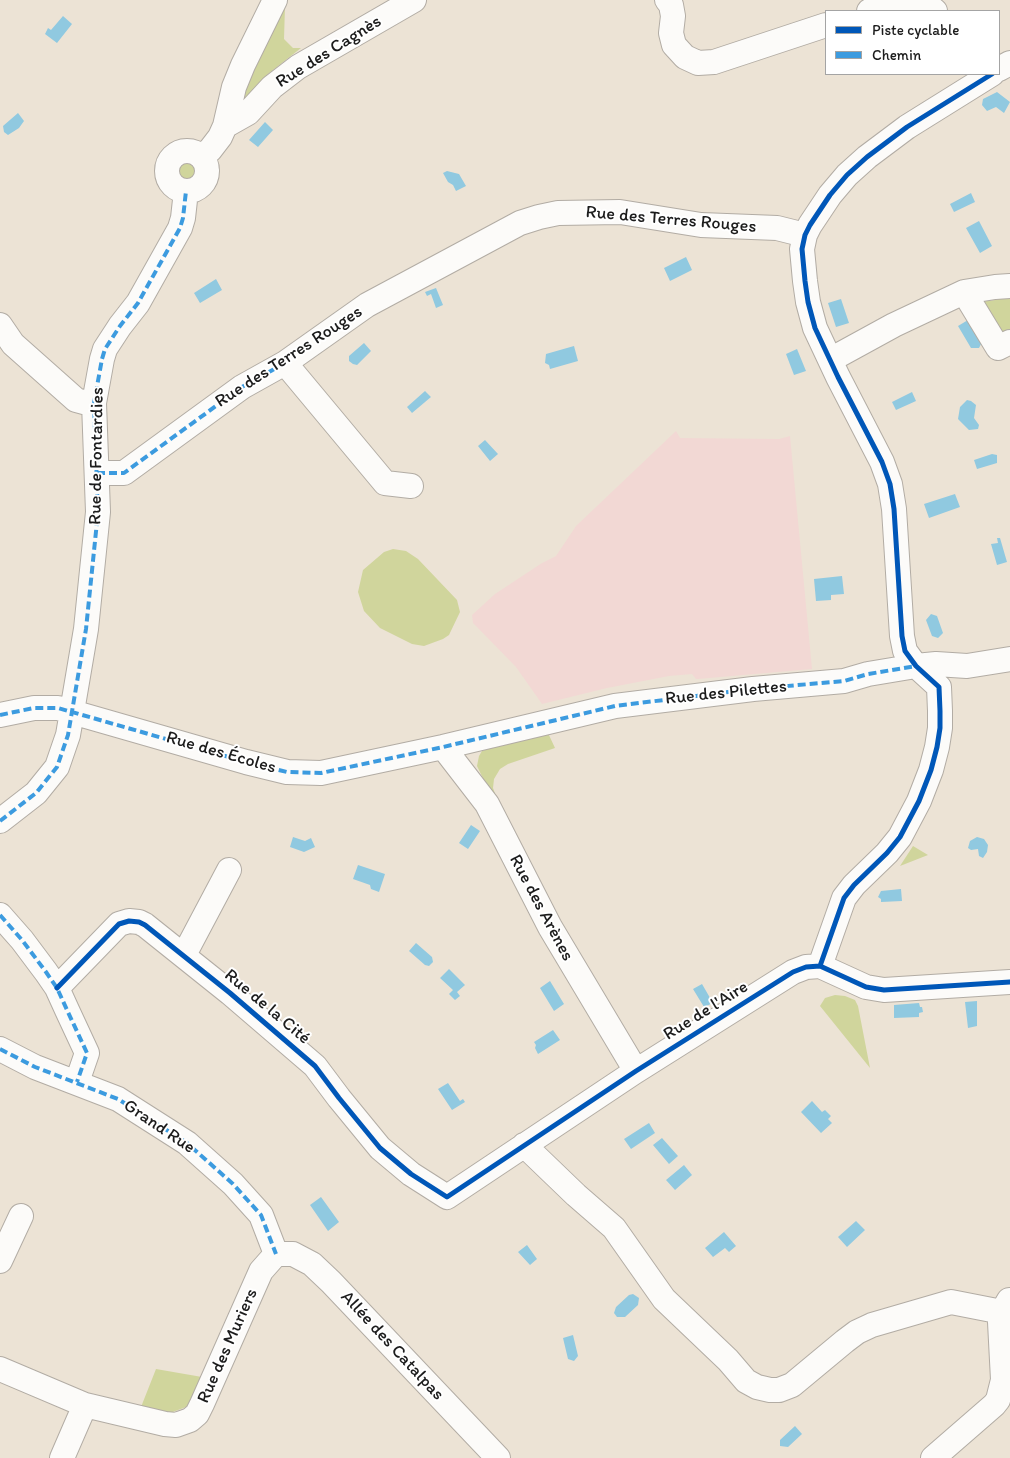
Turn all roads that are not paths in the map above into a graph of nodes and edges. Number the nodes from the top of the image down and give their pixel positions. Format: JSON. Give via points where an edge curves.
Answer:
{"nodes":[{"id":1,"x":275,"y":0,"type":"edge"},
{"id":2,"x":414,"y":0,"type":"edge"},
{"id":3,"x":667,"y":0,"type":"edge"},
{"id":4,"x":873,"y":10,"type":"edge"},
{"id":5,"x":934,"y":10,"type":"edge"},
{"id":6,"x":825,"y":25,"type":"edge"},
{"id":7,"x":991,"y":75,"type":"edge"},
{"id":8,"x":225,"y":126,"type":"junction"},
{"id":9,"x":201,"y":156,"type":"junction"},
{"id":10,"x":186,"y":191,"type":"junction"},
{"id":11,"x":805,"y":235,"type":"junction"},
{"id":12,"x":1010,"y":286,"type":"edge"},
{"id":13,"x":964,"y":292,"type":"junction"},
{"id":14,"x":4,"y":338,"type":"edge"},
{"id":15,"x":1010,"y":342,"type":"edge"},
{"id":16,"x":830,"y":360,"type":"junction"},
{"id":17,"x":285,"y":363,"type":"junction"},
{"id":18,"x":94,"y":403,"type":"junction"},
{"id":19,"x":97,"y":473,"type":"junction"},
{"id":20,"x":411,"y":486,"type":"dead end"},
{"id":21,"x":1010,"y":659,"type":"edge"},
{"id":22,"x":916,"y":666,"type":"junction"},
{"id":23,"x":73,"y":712,"type":"junction"},
{"id":24,"x":0,"y":715,"type":"edge"},
{"id":25,"x":443,"y":746,"type":"junction"},
{"id":26,"x":0,"y":821,"type":"edge"},
{"id":27,"x":228,"y":870,"type":"dead end"},
{"id":28,"x":0,"y":915,"type":"edge"},
{"id":29,"x":184,"y":955,"type":"junction"},
{"id":30,"x":820,"y":966,"type":"junction"},
{"id":31,"x":1010,"y":982,"type":"edge"},
{"id":32,"x":57,"y":988,"type":"junction"},
{"id":33,"x":0,"y":1049,"type":"edge"},
{"id":34,"x":636,"y":1071,"type":"junction"},
{"id":35,"x":77,"y":1082,"type":"junction"},
{"id":36,"x":524,"y":1145,"type":"junction"},
{"id":37,"x":447,"y":1197,"type":"joint"},
{"id":38,"x":21,"y":1216,"type":"dead end"},
{"id":39,"x":276,"y":1254,"type":"junction"},
{"id":40,"x":0,"y":1261,"type":"edge"},
{"id":41,"x":1006,"y":1305,"type":"edge"},
{"id":42,"x":0,"y":1369,"type":"edge"},
{"id":43,"x":85,"y":1405,"type":"junction"},
{"id":44,"x":62,"y":1458,"type":"edge"},
{"id":45,"x":498,"y":1458,"type":"edge"},
{"id":46,"x":933,"y":1458,"type":"edge"}],
"edges":[{"from":1,"to":8,"type":"street","via":[[234,87]]},
{"from":2,"to":8,"type":"street","name":"Rue des Cagnès","via":[[298,67],[272,87],[248,113]]},
{"from":3,"to":6,"type":"street","via":[[673,16],[671,32],[674,45],[685,57],[698,63],[714,62]]},
{"from":4,"to":5,"type":"street","via":[[914,0],[923,1]]},
{"from":7,"to":11,"type":"street","via":[[907,127],[854,169],[830,194]]},
{"from":8,"to":9,"type":"street","via":[[214,145]]},
{"from":9,"to":10,"type":"street","via":[[207,167],[206,179],[197,188]]},
{"from":9,"to":10,"type":"street","via":[[184,151],[169,162],[167,175],[170,181],[179,190]]},
{"from":10,"to":18,"type":"street","name":"Rue de Fontardies","via":[[180,228],[138,303],[105,349]]},
{"from":11,"to":16,"type":"street","via":[[802,250],[808,302],[815,328]]},
{"from":11,"to":17,"type":"street","name":"Rue des Terres Rouges","via":[[777,228],[701,225],[620,212],[578,212],[539,217],[520,223],[383,296]]},
{"from":12,"to":13,"type":"street"},
{"from":13,"to":15,"type":"street","via":[[998,348]]},
{"from":13,"to":16,"type":"street"},
{"from":14,"to":18,"type":"street","via":[[76,400]]},
{"from":16,"to":22,"type":"street","via":[[890,484],[904,651]]},
{"from":17,"to":19,"type":"street","name":"Rue des Terres Rouges","via":[[242,387],[124,473]]},
{"from":17,"to":20,"type":"street","via":[[385,483]]},
{"from":18,"to":19,"type":"street","name":"Rue de Fontardies"},
{"from":19,"to":23,"type":"street","name":"Rue de Fontardies","via":[[98,512],[86,629]]},
{"from":21,"to":22,"type":"street","name":"Rue des Pilettes","via":[[967,666]]},
{"from":22,"to":25,"type":"street","name":"Rue des Pilettes","via":[[844,681],[615,706]]},
{"from":22,"to":30,"type":"street","via":[[939,687],[940,728],[931,770],[920,801],[900,837],[844,898]]},
{"from":23,"to":24,"type":"street","name":"Rue des Écoles","via":[[44,707]]},
{"from":23,"to":25,"type":"street","name":"Rue des Écoles","via":[[287,772],[321,773]]},
{"from":23,"to":26,"type":"street","name":"Rue de Fontardies","via":[[57,767],[36,792]]},
{"from":25,"to":34,"type":"street","name":"Rue des Arènes","via":[[486,804],[550,927]]},
{"from":27,"to":29,"type":"street"},
{"from":28,"to":32,"type":"street"},
{"from":29,"to":32,"type":"street","name":"Rue de la Cité","via":[[145,925],[123,922]]},
{"from":29,"to":37,"type":"street","name":"Rue de la Cité","via":[[315,1066],[380,1148],[411,1174]]},
{"from":30,"to":31,"type":"street","via":[[866,987],[884,990]]},
{"from":30,"to":34,"type":"street","name":"Rue de l'Aire","via":[[793,972]]},
{"from":32,"to":35,"type":"street","via":[[87,1053]]},
{"from":33,"to":35,"type":"street","name":"Grand Rue","via":[[35,1067]]},
{"from":34,"to":36,"type":"street","name":"Rue de l'Aire"},
{"from":35,"to":39,"type":"street","name":"Grand Rue","via":[[118,1099],[188,1144],[233,1184],[261,1216]]},
{"from":36,"to":37,"type":"street","name":"Rue de l'Aire"},
{"from":36,"to":41,"type":"street","via":[[614,1228],[664,1299],[746,1381],[757,1387],[779,1390],[792,1385],[845,1340],[872,1325],[951,1302]]},
{"from":38,"to":40,"type":"street"},
{"from":39,"to":43,"type":"street","name":"Rue des Muriers","via":[[261,1272],[193,1418],[170,1425]]},
{"from":39,"to":45,"type":"street","name":"Allée des Catalpas","via":[[293,1254],[312,1264]]},
{"from":41,"to":46,"type":"street","via":[[1000,1333],[1003,1380],[998,1400]]},
{"from":42,"to":43,"type":"street","name":"Rue des Muriers"},
{"from":43,"to":44,"type":"street"}]}
